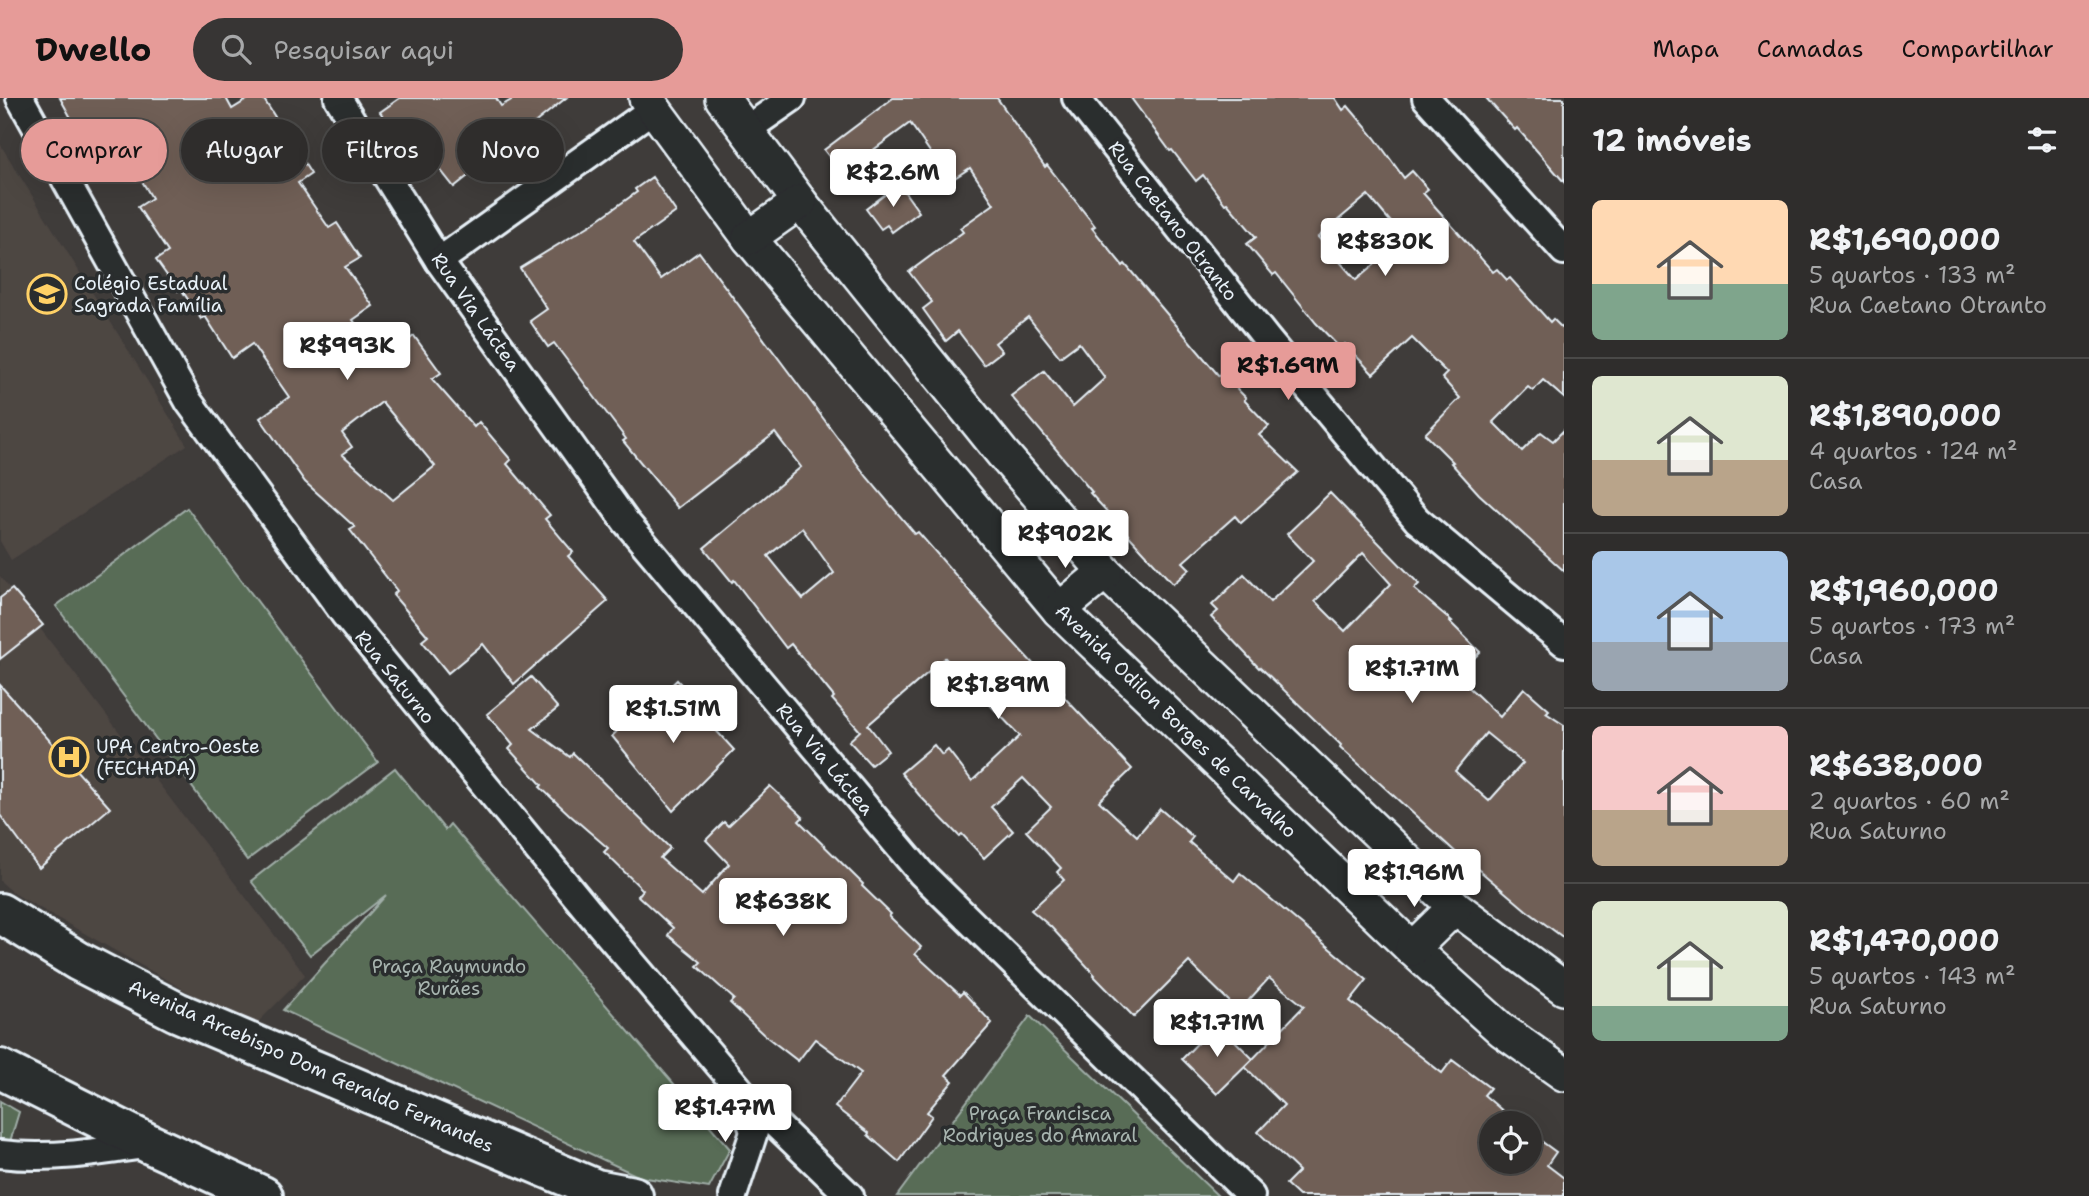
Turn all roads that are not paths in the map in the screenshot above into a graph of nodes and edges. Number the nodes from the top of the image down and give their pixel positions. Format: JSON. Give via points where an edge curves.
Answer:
{"nodes":[{"id":1,"x":20,"y":98,"type":"edge"},
{"id":2,"x":338,"y":98,"type":"edge"},
{"id":3,"x":722,"y":98,"type":"edge"},
{"id":4,"x":792,"y":98,"type":"edge"},
{"id":5,"x":1076,"y":98,"type":"edge"},
{"id":6,"x":1426,"y":98,"type":"edge"},
{"id":7,"x":649,"y":104,"type":"edge"},
{"id":8,"x":746,"y":130,"type":"junction"},
{"id":9,"x":800,"y":202,"type":"junction"},
{"id":10,"x":749,"y":238,"type":"junction"},
{"id":11,"x":1564,"y":251,"type":"edge"},
{"id":12,"x":439,"y":261,"type":"junction"},
{"id":13,"x":1105,"y":572,"type":"junction"},
{"id":14,"x":1059,"y":610,"type":"junction"},
{"id":15,"x":1564,"y":643,"type":"edge"},
{"id":16,"x":1455,"y":906,"type":"junction"},
{"id":17,"x":0,"y":913,"type":"edge"},
{"id":18,"x":1412,"y":949,"type":"junction"},
{"id":19,"x":1564,"y":988,"type":"edge"},
{"id":20,"x":0,"y":1069,"type":"edge"},
{"id":21,"x":1564,"y":1074,"type":"edge"},
{"id":22,"x":742,"y":1092,"type":"junction"},
{"id":23,"x":150,"y":1144,"type":"junction"},
{"id":24,"x":0,"y":1154,"type":"edge"},
{"id":25,"x":263,"y":1196,"type":"edge"},
{"id":26,"x":633,"y":1196,"type":"edge"},
{"id":27,"x":733,"y":1196,"type":"edge"},
{"id":28,"x":850,"y":1196,"type":"edge"},
{"id":29,"x":1251,"y":1196,"type":"edge"}],
"edges":[{"from":1,"to":22,"type":"street","name":"Rua Saturno","via":[[189,402],[345,615]]},
{"from":2,"to":12,"type":"street","name":"Rua Via Láctea"},
{"from":3,"to":8,"type":"street"},
{"from":4,"to":8,"type":"street"},
{"from":5,"to":15,"type":"street","name":"Rua Caetano Otranto","via":[[1417,520]]},
{"from":6,"to":11,"type":"street"},
{"from":7,"to":10,"type":"street","name":"Avenida Odilon Borges de Carvalho"},
{"from":7,"to":12,"type":"street"},
{"from":8,"to":9,"type":"street"},
{"from":9,"to":10,"type":"street"},
{"from":9,"to":13,"type":"street","via":[[1002,453]]},
{"from":10,"to":14,"type":"street","name":"Avenida Odilon Borges de Carvalho"},
{"from":12,"to":29,"type":"street","name":"Rua Via Láctea","via":[[626,522],[921,873]]},
{"from":13,"to":14,"type":"street"},
{"from":13,"to":16,"type":"street"},
{"from":14,"to":18,"type":"street","name":"Avenida Odilon Borges de Carvalho"},
{"from":16,"to":18,"type":"street"},
{"from":16,"to":19,"type":"street"},
{"from":17,"to":26,"type":"main road","name":"Avenida Arcebispo Dom Geraldo Fernandes","via":[[78,961],[177,1012],[596,1189]]},
{"from":18,"to":21,"type":"street","name":"Avenida Odilon Borges de Carvalho","via":[[1502,1030]]},
{"from":20,"to":23,"type":"main road"},
{"from":22,"to":27,"type":"street","via":[[754,1132]]},
{"from":22,"to":28,"type":"street","name":"Rua Saturno"},
{"from":23,"to":24,"type":"street","via":[[31,1158]]},
{"from":23,"to":25,"type":"main road"}]}
